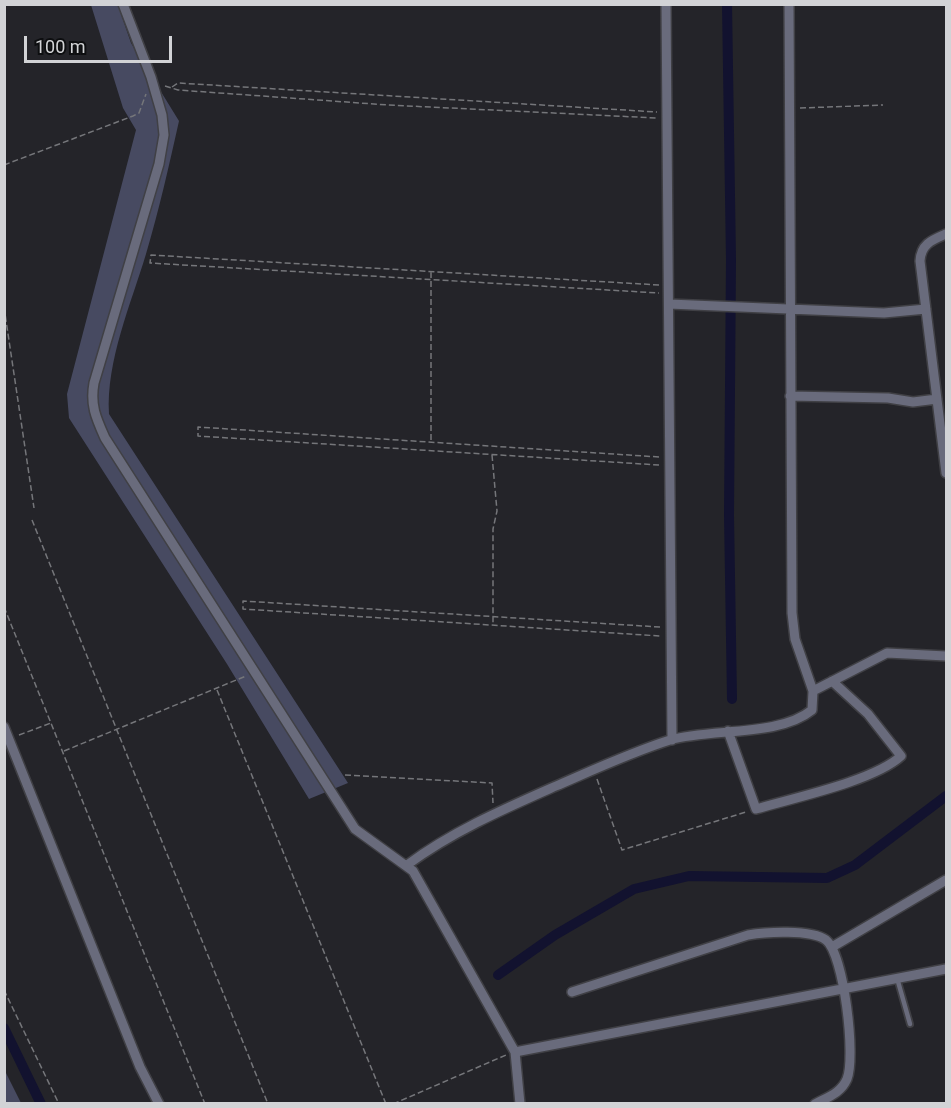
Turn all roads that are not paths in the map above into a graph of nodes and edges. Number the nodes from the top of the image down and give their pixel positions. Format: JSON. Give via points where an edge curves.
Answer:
{"nodes":[{"id":1,"x":123,"y":4,"type":"edge"},
{"id":2,"x":666,"y":4,"type":"edge"},
{"id":3,"x":789,"y":4,"type":"edge"},
{"id":4,"x":946,"y":234,"type":"edge"},
{"id":5,"x":669,"y":304,"type":"junction"},
{"id":6,"x":926,"y":309,"type":"junction"},
{"id":7,"x":790,"y":310,"type":"junction"},
{"id":8,"x":790,"y":396,"type":"junction"},
{"id":9,"x":937,"y":399,"type":"junction"},
{"id":10,"x":946,"y":473,"type":"edge"},
{"id":11,"x":946,"y":656,"type":"edge"},
{"id":12,"x":832,"y":681,"type":"junction"},
{"id":13,"x":813,"y":690,"type":"junction"},
{"id":14,"x":4,"y":727,"type":"edge"},
{"id":15,"x":728,"y":731,"type":"junction"},
{"id":16,"x":672,"y":740,"type":"junction"},
{"id":17,"x":407,"y":865,"type":"junction"},
{"id":18,"x":946,"y":880,"type":"edge"},
{"id":19,"x":832,"y":947,"type":"junction"},
{"id":20,"x":946,"y":969,"type":"edge"},
{"id":21,"x":897,"y":978,"type":"junction"},
{"id":22,"x":844,"y":988,"type":"junction"},
{"id":23,"x":572,"y":992,"type":"dead end"},
{"id":24,"x":910,"y":1024,"type":"dead end"},
{"id":25,"x":515,"y":1052,"type":"junction"},
{"id":26,"x":159,"y":1104,"type":"edge"},
{"id":27,"x":520,"y":1104,"type":"edge"},
{"id":28,"x":815,"y":1104,"type":"edge"}],
"edges":[{"from":1,"to":17,"type":"street","via":[[151,77],[164,135],[91,399],[94,414],[105,438],[356,829]]},
{"from":2,"to":5,"type":"street"},
{"from":3,"to":7,"type":"street"},
{"from":4,"to":6,"type":"street","via":[[921,251]]},
{"from":5,"to":7,"type":"street"},
{"from":5,"to":16,"type":"street"},
{"from":6,"to":7,"type":"street","via":[[884,313]]},
{"from":6,"to":9,"type":"street"},
{"from":7,"to":8,"type":"street"},
{"from":8,"to":9,"type":"street","via":[[913,402]]},
{"from":8,"to":13,"type":"street","via":[[792,613],[795,639]]},
{"from":9,"to":10,"type":"street"},
{"from":11,"to":12,"type":"street","via":[[887,654]]},
{"from":12,"to":13,"type":"street"},
{"from":12,"to":15,"type":"street","via":[[868,714],[900,756],[893,763],[756,809]]},
{"from":13,"to":15,"type":"street","via":[[812,710],[806,715],[768,726]]},
{"from":14,"to":26,"type":"street","via":[[140,1066]]},
{"from":15,"to":16,"type":"street"},
{"from":16,"to":17,"type":"street","via":[[493,814],[437,843]]},
{"from":17,"to":25,"type":"street"},
{"from":18,"to":19,"type":"street"},
{"from":19,"to":22,"type":"street"},
{"from":19,"to":23,"type":"street","via":[[816,936],[767,931]]},
{"from":20,"to":21,"type":"street"},
{"from":21,"to":22,"type":"street"},
{"from":21,"to":24,"type":"lane"},
{"from":22,"to":25,"type":"street"},
{"from":22,"to":28,"type":"street","via":[[848,1076],[836,1093]]},
{"from":25,"to":27,"type":"street"}]}
